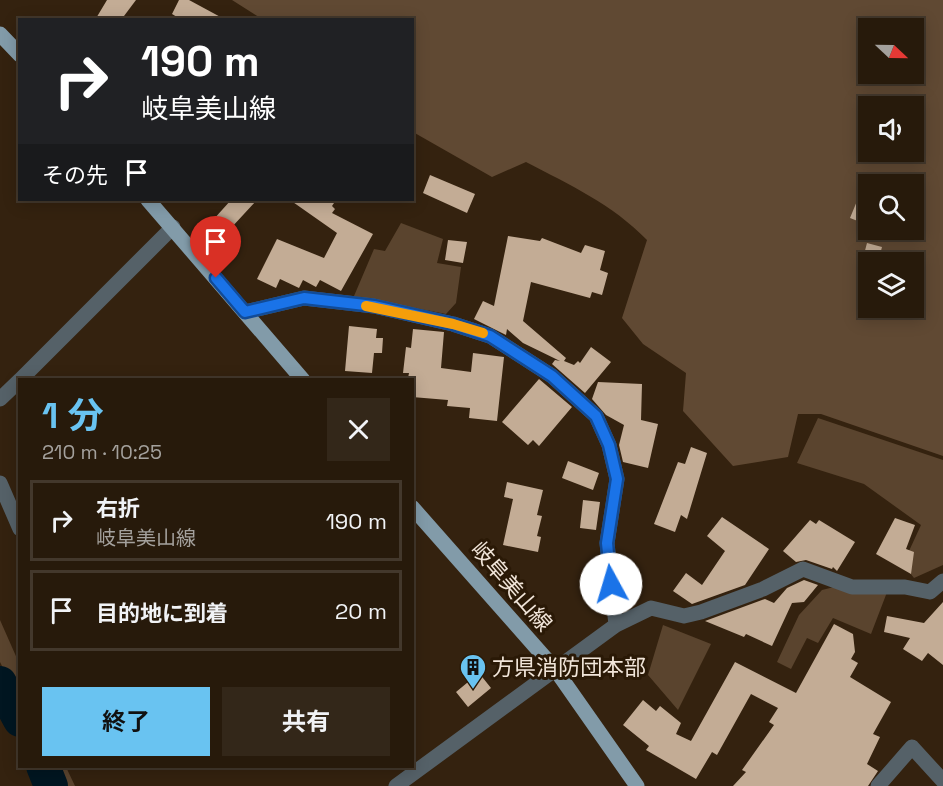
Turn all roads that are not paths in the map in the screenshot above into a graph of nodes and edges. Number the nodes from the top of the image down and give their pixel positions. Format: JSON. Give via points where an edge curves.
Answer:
{"nodes":[{"id":1,"x":0,"y":34,"type":"edge"},
{"id":2,"x":18,"y":53,"type":"edge"},
{"id":3,"x":149,"y":201,"type":"edge"},
{"id":4,"x":173,"y":227,"type":"junction"},
{"id":5,"x":245,"y":312,"type":"junction"},
{"id":6,"x":22,"y":378,"type":"edge"},
{"id":7,"x":301,"y":378,"type":"edge"},
{"id":8,"x":18,"y":382,"type":"edge"},
{"id":9,"x":0,"y":399,"type":"edge"},
{"id":10,"x":0,"y":483,"type":"edge"},
{"id":11,"x":414,"y":509,"type":"edge"},
{"id":12,"x":18,"y":524,"type":"edge"},
{"id":13,"x":943,"y":581,"type":"edge"},
{"id":14,"x":616,"y":625,"type":"junction"},
{"id":15,"x":555,"y":669,"type":"junction"},
{"id":16,"x":943,"y":781,"type":"edge"},
{"id":17,"x":396,"y":786,"type":"edge"},
{"id":18,"x":637,"y":786,"type":"edge"},
{"id":19,"x":878,"y":786,"type":"edge"}],
"edges":[{"from":1,"to":2,"type":"main road"},
{"from":3,"to":4,"type":"main road"},
{"from":4,"to":5,"type":"main road"},
{"from":4,"to":6,"type":"street"},
{"from":5,"to":7,"type":"main road"},
{"from":5,"to":14,"type":"street","via":[[304,298],[374,306],[490,336],[552,376],[596,416],[609,445],[617,479],[607,543]]},
{"from":8,"to":9,"type":"street"},
{"from":10,"to":12,"type":"street"},
{"from":11,"to":15,"type":"main road","name":"岐阜美山線"},
{"from":13,"to":14,"type":"street","via":[[930,592],[905,587],[852,587],[803,569],[763,590],[701,612],[684,616],[651,608]]},
{"from":14,"to":15,"type":"street"},
{"from":15,"to":17,"type":"street"},
{"from":15,"to":18,"type":"main road","name":"岐阜美山線"},
{"from":16,"to":19,"type":"street","via":[[912,747]]}]}
